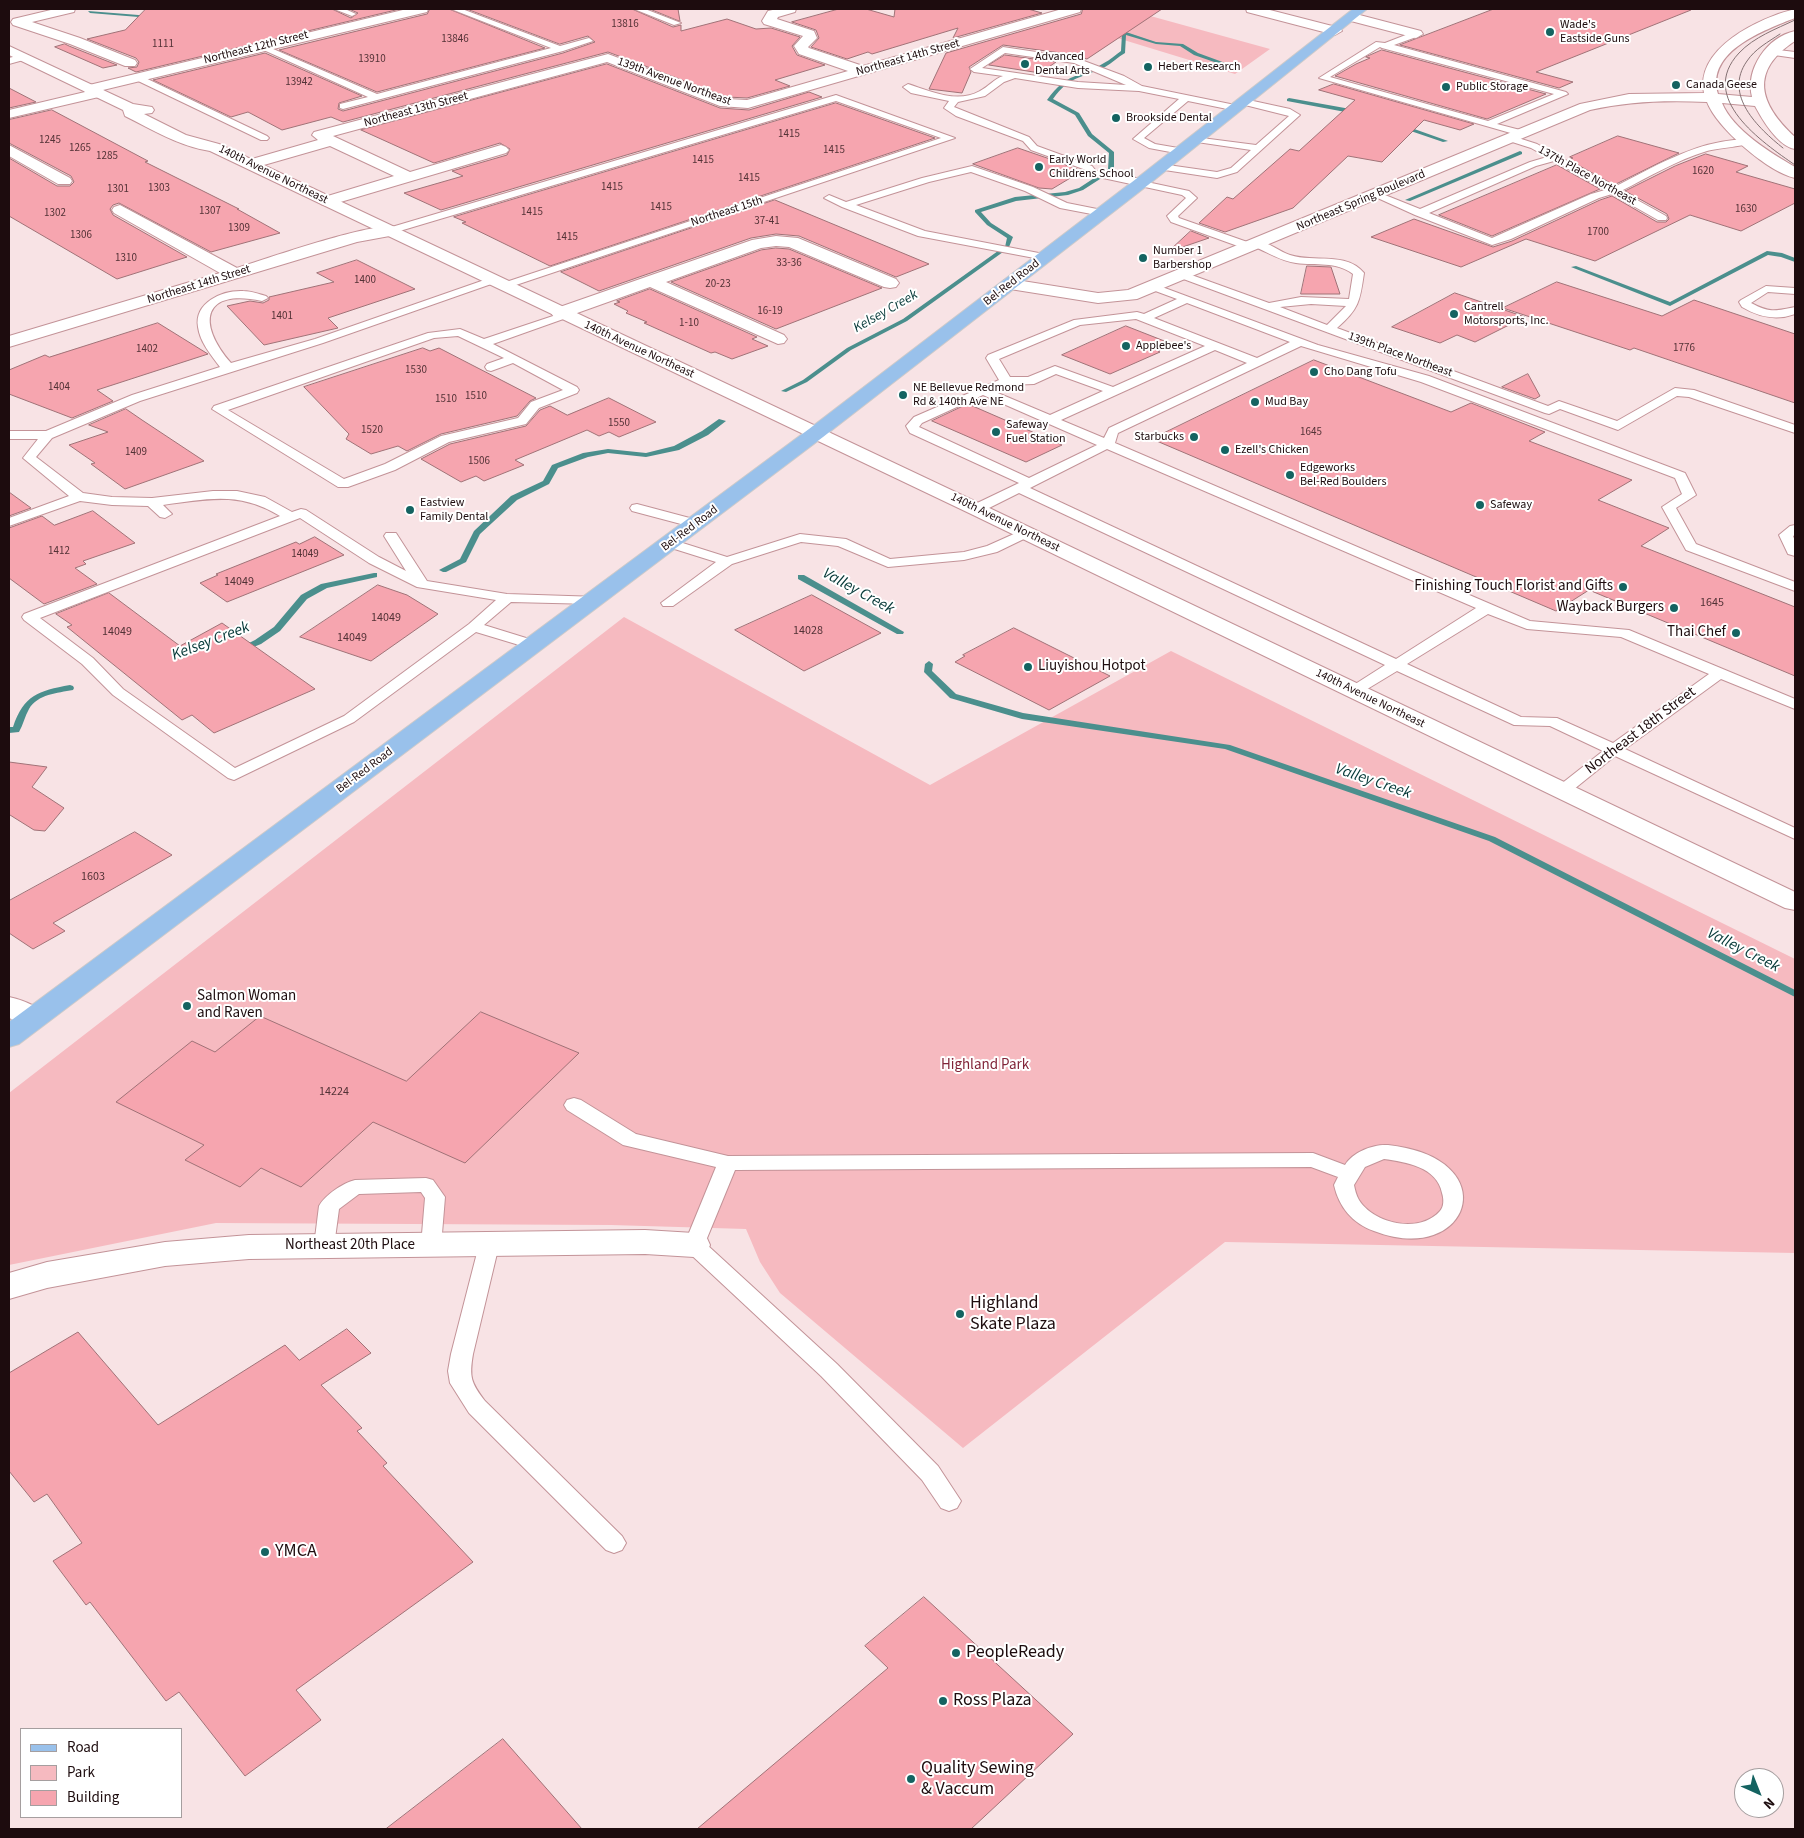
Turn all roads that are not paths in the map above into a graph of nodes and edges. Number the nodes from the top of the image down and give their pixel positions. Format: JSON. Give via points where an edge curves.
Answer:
{"nodes":[{"id":1,"x":69,"y":9,"type":"edge"},
{"id":2,"x":338,"y":9,"type":"edge"},
{"id":3,"x":422,"y":9,"type":"edge"},
{"id":4,"x":454,"y":9,"type":"edge"},
{"id":5,"x":638,"y":9,"type":"edge"},
{"id":6,"x":790,"y":9,"type":"edge"},
{"id":7,"x":1075,"y":9,"type":"edge"},
{"id":8,"x":1252,"y":9,"type":"edge"},
{"id":9,"x":1357,"y":13,"type":"edge"},
{"id":10,"x":1795,"y":13,"type":"edge"},
{"id":11,"x":352,"y":14,"type":"dead end"},
{"id":12,"x":13,"y":23,"type":"edge"},
{"id":13,"x":677,"y":23,"type":"dead end"},
{"id":14,"x":1335,"y":31,"type":"junction"},
{"id":15,"x":1416,"y":34,"type":"joint"},
{"id":16,"x":1795,"y":35,"type":"edge"},
{"id":17,"x":589,"y":42,"type":"dead end"},
{"id":18,"x":1385,"y":46,"type":"junction"},
{"id":19,"x":261,"y":47,"type":"junction"},
{"id":20,"x":560,"y":49,"type":"junction"},
{"id":21,"x":9,"y":50,"type":"edge"},
{"id":22,"x":1770,"y":52,"type":"junction"},
{"id":23,"x":1795,"y":56,"type":"edge"},
{"id":24,"x":24,"y":57,"type":"junction"},
{"id":25,"x":608,"y":58,"type":"joint"},
{"id":26,"x":9,"y":61,"type":"edge"},
{"id":27,"x":130,"y":63,"type":"dead end"},
{"id":28,"x":863,"y":71,"type":"junction"},
{"id":29,"x":1016,"y":75,"type":"junction"},
{"id":30,"x":137,"y":78,"type":"junction"},
{"id":31,"x":908,"y":87,"type":"dead end"},
{"id":32,"x":1139,"y":88,"type":"junction"},
{"id":33,"x":94,"y":91,"type":"junction"},
{"id":34,"x":376,"y":97,"type":"junction"},
{"id":35,"x":1186,"y":98,"type":"junction"},
{"id":36,"x":1711,"y":98,"type":"junction"},
{"id":37,"x":955,"y":100,"type":"junction"},
{"id":38,"x":1761,"y":102,"type":"junction"},
{"id":39,"x":740,"y":105,"type":"joint"},
{"id":40,"x":1240,"y":105,"type":"junction"},
{"id":41,"x":343,"y":106,"type":"dead end"},
{"id":42,"x":9,"y":114,"type":"edge"},
{"id":43,"x":1488,"y":124,"type":"junction"},
{"id":44,"x":1515,"y":136,"type":"junction"},
{"id":45,"x":264,"y":138,"type":"dead end"},
{"id":46,"x":1197,"y":139,"type":"junction"},
{"id":47,"x":331,"y":141,"type":"junction"},
{"id":48,"x":1748,"y":142,"type":"junction"},
{"id":49,"x":1795,"y":145,"type":"edge"},
{"id":50,"x":1258,"y":148,"type":"junction"},
{"id":51,"x":9,"y":150,"type":"edge"},
{"id":52,"x":501,"y":150,"type":"dead end"},
{"id":53,"x":1181,"y":151,"type":"junction"},
{"id":54,"x":1554,"y":158,"type":"junction"},
{"id":55,"x":250,"y":164,"type":"junction"},
{"id":56,"x":1161,"y":167,"type":"junction"},
{"id":57,"x":1795,"y":173,"type":"edge"},
{"id":58,"x":408,"y":177,"type":"junction"},
{"id":59,"x":64,"y":181,"type":"dead end"},
{"id":60,"x":1141,"y":183,"type":"junction"},
{"id":61,"x":1613,"y":191,"type":"junction"},
{"id":62,"x":877,"y":194,"type":"junction"},
{"id":63,"x":1376,"y":195,"type":"junction"},
{"id":64,"x":829,"y":198,"type":"dead end"},
{"id":65,"x":892,"y":200,"type":"dead end"},
{"id":66,"x":326,"y":201,"type":"junction"},
{"id":67,"x":846,"y":205,"type":"junction"},
{"id":68,"x":120,"y":210,"type":"dead end"},
{"id":69,"x":1419,"y":213,"type":"junction"},
{"id":70,"x":1102,"y":214,"type":"junction"},
{"id":71,"x":1662,"y":218,"type":"dead end"},
{"id":72,"x":389,"y":231,"type":"junction"},
{"id":73,"x":1254,"y":245,"type":"junction"},
{"id":74,"x":1045,"y":257,"type":"junction"},
{"id":75,"x":235,"y":274,"type":"junction"},
{"id":76,"x":1182,"y":275,"type":"junction"},
{"id":77,"x":650,"y":282,"type":"junction"},
{"id":78,"x":498,"y":283,"type":"junction"},
{"id":79,"x":890,"y":283,"type":"dead end"},
{"id":80,"x":202,"y":284,"type":"junction"},
{"id":81,"x":1010,"y":284,"type":"junction"},
{"id":82,"x":1154,"y":287,"type":"junction"},
{"id":83,"x":1795,"y":291,"type":"edge"},
{"id":84,"x":224,"y":297,"type":"junction"},
{"id":85,"x":262,"y":298,"type":"dead end"},
{"id":86,"x":1187,"y":299,"type":"junction"},
{"id":87,"x":1354,"y":303,"type":"junction"},
{"id":88,"x":1268,"y":307,"type":"junction"},
{"id":89,"x":1795,"y":310,"type":"edge"},
{"id":90,"x":563,"y":314,"type":"junction"},
{"id":91,"x":1144,"y":318,"type":"junction"},
{"id":92,"x":1329,"y":329,"type":"junction"},
{"id":93,"x":778,"y":339,"type":"dead end"},
{"id":94,"x":9,"y":342,"type":"edge"},
{"id":95,"x":1300,"y":342,"type":"junction"},
{"id":96,"x":483,"y":343,"type":"junction"},
{"id":97,"x":1214,"y":346,"type":"junction"},
{"id":98,"x":513,"y":360,"type":"junction"},
{"id":99,"x":1256,"y":362,"type":"junction"},
{"id":100,"x":491,"y":367,"type":"dead end"},
{"id":101,"x":228,"y":368,"type":"junction"},
{"id":102,"x":1006,"y":381,"type":"junction"},
{"id":103,"x":983,"y":391,"type":"junction"},
{"id":104,"x":1114,"y":392,"type":"junction"},
{"id":105,"x":1050,"y":420,"type":"junction"},
{"id":106,"x":522,"y":421,"type":"junction"},
{"id":107,"x":540,"y":421,"type":"dead end"},
{"id":108,"x":1795,"y":429,"type":"edge"},
{"id":109,"x":816,"y":433,"type":"junction"},
{"id":110,"x":9,"y":435,"type":"edge"},
{"id":111,"x":48,"y":435,"type":"junction"},
{"id":112,"x":1108,"y":444,"type":"junction"},
{"id":113,"x":1025,"y":485,"type":"junction"},
{"id":114,"x":79,"y":497,"type":"junction"},
{"id":115,"x":152,"y":502,"type":"junction"},
{"id":116,"x":637,"y":508,"type":"dead end"},
{"id":117,"x":976,"y":509,"type":"junction"},
{"id":118,"x":165,"y":514,"type":"dead end"},
{"id":119,"x":291,"y":517,"type":"junction"},
{"id":120,"x":9,"y":522,"type":"edge"},
{"id":121,"x":696,"y":524,"type":"junction"},
{"id":122,"x":1795,"y":529,"type":"edge"},
{"id":123,"x":1025,"y":533,"type":"junction"},
{"id":124,"x":391,"y":536,"type":"dead end"},
{"id":125,"x":670,"y":543,"type":"junction"},
{"id":126,"x":1795,"y":552,"type":"edge"},
{"id":127,"x":726,"y":560,"type":"junction"},
{"id":128,"x":422,"y":584,"type":"junction"},
{"id":129,"x":1795,"y":587,"type":"edge"},
{"id":130,"x":507,"y":598,"type":"junction"},
{"id":131,"x":594,"y":600,"type":"junction"},
{"id":132,"x":668,"y":603,"type":"dead end"},
{"id":133,"x":1487,"y":608,"type":"junction"},
{"id":134,"x":474,"y":628,"type":"junction"},
{"id":135,"x":534,"y":645,"type":"junction"},
{"id":136,"x":1396,"y":664,"type":"junction"},
{"id":137,"x":1721,"y":672,"type":"junction"},
{"id":138,"x":1354,"y":691,"type":"junction"},
{"id":139,"x":1795,"y":704,"type":"edge"},
{"id":140,"x":1615,"y":749,"type":"junction"},
{"id":141,"x":1562,"y":791,"type":"junction"},
{"id":142,"x":1795,"y":834,"type":"edge"},
{"id":143,"x":1795,"y":902,"type":"edge"},
{"id":144,"x":21,"y":1012,"type":"edge"},
{"id":145,"x":9,"y":1037,"type":"edge"},
{"id":146,"x":574,"y":1105,"type":"dead end"},
{"id":147,"x":728,"y":1163,"type":"junction"},
{"id":148,"x":1349,"y":1174,"type":"junction"},
{"id":149,"x":489,"y":1245,"type":"junction"},
{"id":150,"x":694,"y":1245,"type":"junction"},
{"id":151,"x":324,"y":1246,"type":"junction"},
{"id":152,"x":431,"y":1246,"type":"junction"},
{"id":153,"x":9,"y":1286,"type":"edge"},
{"id":154,"x":949,"y":1501,"type":"dead end"},
{"id":155,"x":614,"y":1543,"type":"dead end"}],
"edges":[{"from":1,"to":12,"type":"street"},
{"from":2,"to":11,"type":"lane"},
{"from":3,"to":19,"type":"street","name":"Northeast 12th Street"},
{"from":4,"to":20,"type":"lane"},
{"from":5,"to":13,"type":"lane"},
{"from":6,"to":28,"type":"street","via":[[773,14],[769,19],[809,34],[810,38],[801,46],[804,51]]},
{"from":7,"to":28,"type":"street","name":"Northeast 14th Street"},
{"from":8,"to":14,"type":"street"},
{"from":9,"to":14,"type":"main road","name":"Bel-Red Road"},
{"from":9,"to":15,"type":"street"},
{"from":10,"to":36,"type":"street","via":[[1751,32],[1720,55],[1710,73]]},
{"from":12,"to":27,"type":"street","via":[[75,41]]},
{"from":14,"to":40,"type":"main road","name":"Bel-Red Road"},
{"from":15,"to":18,"type":"lane"},
{"from":16,"to":22,"type":"street"},
{"from":17,"to":20,"type":"lane"},
{"from":18,"to":43,"type":"lane","name":"137th Place Northeast","via":[[1379,44],[1323,78]]},
{"from":18,"to":43,"type":"lane","via":[[1563,94]]},
{"from":19,"to":30,"type":"street","name":"Northeast 12th Street"},
{"from":19,"to":34,"type":"lane"},
{"from":20,"to":34,"type":"lane"},
{"from":21,"to":24,"type":"street","name":"140th Avenue Northeast"},
{"from":22,"to":23,"type":"lane"},
{"from":22,"to":38,"type":"street","via":[[1759,68],[1757,81]]},
{"from":24,"to":26,"type":"lane"},
{"from":24,"to":33,"type":"street","name":"140th Avenue Northeast"},
{"from":25,"to":39,"type":"street","name":"139th Avenue Northeast","via":[[725,103]]},
{"from":25,"to":47,"type":"street","name":"Northeast 13th Street","via":[[319,136]]},
{"from":28,"to":39,"type":"street","name":"Northeast 14th Street"},
{"from":29,"to":32,"type":"lane","via":[[1078,85]]},
{"from":29,"to":32,"type":"lane","via":[[974,69],[1002,50],[1076,61]]},
{"from":29,"to":37,"type":"lane","via":[[1001,80],[982,94]]},
{"from":30,"to":33,"type":"street","name":"Northeast 12th Street"},
{"from":30,"to":45,"type":"lane"},
{"from":31,"to":37,"type":"lane","via":[[914,92]]},
{"from":32,"to":35,"type":"lane"},
{"from":33,"to":42,"type":"street","name":"Northeast 12th Street"},
{"from":33,"to":55,"type":"street","name":"140th Avenue Northeast","via":[[130,108],[130,113],[198,146],[214,147]]},
{"from":34,"to":41,"type":"lane"},
{"from":35,"to":40,"type":"lane"},
{"from":35,"to":53,"type":"lane","via":[[1138,139],[1152,146]]},
{"from":36,"to":38,"type":"street","name":"Northeast Spring Boulevard"},
{"from":36,"to":44,"type":"street","name":"Northeast Spring Boulevard","via":[[1669,96],[1617,100],[1584,107]]},
{"from":36,"to":48,"type":"street","via":[[1718,112]]},
{"from":37,"to":60,"type":"lane","via":[[949,108],[1026,139],[1034,148],[1089,168],[1093,173]]},
{"from":38,"to":49,"type":"street","via":[[1773,124]]},
{"from":40,"to":46,"type":"main road","name":"Bel-Red Road"},
{"from":40,"to":50,"type":"lane","via":[[1287,111],[1295,115]]},
{"from":43,"to":44,"type":"lane","name":"137th Place Northeast"},
{"from":44,"to":54,"type":"lane","name":"137th Place Northeast"},
{"from":44,"to":63,"type":"street","name":"Northeast Spring Boulevard"},
{"from":46,"to":50,"type":"lane"},
{"from":46,"to":53,"type":"main road","name":"Bel-Red Road"},
{"from":47,"to":55,"type":"street"},
{"from":47,"to":58,"type":"street"},
{"from":48,"to":57,"type":"street"},
{"from":48,"to":61,"type":"lane","via":[[1722,144],[1690,153]]},
{"from":50,"to":56,"type":"lane","via":[[1234,170],[1217,175]]},
{"from":51,"to":59,"type":"street"},
{"from":52,"to":58,"type":"street"},
{"from":53,"to":56,"type":"main road","name":"Bel-Red Road"},
{"from":54,"to":61,"type":"lane","name":"137th Place Northeast"},
{"from":54,"to":69,"type":"lane"},
{"from":55,"to":66,"type":"street","name":"140th Avenue Northeast"},
{"from":56,"to":60,"type":"main road","name":"Bel-Red Road"},
{"from":58,"to":66,"type":"street"},
{"from":60,"to":70,"type":"main road","name":"Bel-Red Road"},
{"from":60,"to":73,"type":"lane","via":[[1186,193],[1192,198],[1172,216],[1175,220]]},
{"from":61,"to":69,"type":"lane","via":[[1492,242]]},
{"from":61,"to":71,"type":"lane","name":"137th Place Northeast"},
{"from":62,"to":65,"type":"lane"},
{"from":62,"to":67,"type":"lane"},
{"from":62,"to":70,"type":"lane","via":[[972,169],[1030,189],[1064,206]]},
{"from":63,"to":69,"type":"lane"},
{"from":63,"to":73,"type":"street","name":"Northeast Spring Boulevard"},
{"from":64,"to":67,"type":"lane"},
{"from":66,"to":72,"type":"street","name":"140th Avenue Northeast"},
{"from":67,"to":74,"type":"lane","via":[[922,234]]},
{"from":68,"to":75,"type":"street"},
{"from":70,"to":74,"type":"main road","name":"Bel-Red Road"},
{"from":72,"to":75,"type":"street","name":"Northeast 14th Street","via":[[360,236]]},
{"from":72,"to":78,"type":"street","name":"140th Avenue Northeast"},
{"from":72,"to":78,"type":"lane","name":"Northeast 15th","via":[[836,98],[950,138]]},
{"from":73,"to":76,"type":"street","name":"Northeast Spring Boulevard"},
{"from":73,"to":87,"type":"lane","via":[[1288,258],[1354,267],[1360,273]]},
{"from":74,"to":81,"type":"main road","name":"Bel-Red Road"},
{"from":75,"to":80,"type":"street","name":"Northeast 14th Street"},
{"from":76,"to":82,"type":"street","name":"Northeast Spring Boulevard"},
{"from":76,"to":88,"type":"lane","name":"139th Place Northeast"},
{"from":77,"to":79,"type":"street","via":[[758,244],[776,241],[792,242]]},
{"from":77,"to":90,"type":"street"},
{"from":77,"to":93,"type":"street"},
{"from":78,"to":90,"type":"street","name":"140th Avenue Northeast"},
{"from":78,"to":101,"type":"lane","name":"Northeast 15th","via":[[393,314],[319,342]]},
{"from":80,"to":84,"type":"lane"},
{"from":80,"to":94,"type":"street","name":"Northeast 14th Street"},
{"from":81,"to":82,"type":"street","name":"Northeast Spring Boulevard","via":[[1098,298],[1131,295]]},
{"from":81,"to":109,"type":"main road","name":"Bel-Red Road"},
{"from":82,"to":86,"type":"lane"},
{"from":83,"to":89,"type":"lane","via":[[1766,289],[1745,302],[1752,309],[1774,315]]},
{"from":84,"to":85,"type":"lane","via":[[245,294]]},
{"from":84,"to":101,"type":"lane","via":[[208,308],[202,318],[206,336]]},
{"from":86,"to":91,"type":"lane"},
{"from":86,"to":95,"type":"lane"},
{"from":87,"to":88,"type":"lane","via":[[1303,299]]},
{"from":87,"to":92,"type":"lane","via":[[1349,312]]},
{"from":88,"to":92,"type":"lane","name":"139th Place Northeast"},
{"from":90,"to":96,"type":"lane"},
{"from":90,"to":109,"type":"street","name":"140th Avenue Northeast"},
{"from":91,"to":97,"type":"lane"},
{"from":91,"to":102,"type":"lane","via":[[1137,315],[1078,322],[992,358]]},
{"from":92,"to":108,"type":"lane","name":"139th Place Northeast","via":[[1549,410],[1559,405],[1618,426],[1675,392],[1690,393]]},
{"from":95,"to":99,"type":"lane"},
{"from":95,"to":129,"type":"lane","via":[[1425,379],[1680,476],[1689,495],[1669,507],[1691,546]]},
{"from":96,"to":98,"type":"lane"},
{"from":96,"to":106,"type":"lane","via":[[460,332],[432,335],[218,409],[343,484],[390,466],[445,439]]},
{"from":97,"to":99,"type":"lane"},
{"from":97,"to":104,"type":"lane"},
{"from":98,"to":100,"type":"lane"},
{"from":98,"to":106,"type":"lane","via":[[573,390],[535,405]]},
{"from":99,"to":112,"type":"lane","via":[[1113,431]]},
{"from":101,"to":111,"type":"lane","name":"Northeast 15th","via":[[136,398]]},
{"from":102,"to":103,"type":"lane"},
{"from":102,"to":104,"type":"lane","via":[[1030,381],[1055,370]]},
{"from":103,"to":105,"type":"lane"},
{"from":103,"to":113,"type":"lane","via":[[918,420],[912,426],[914,430]]},
{"from":104,"to":105,"type":"lane"},
{"from":105,"to":112,"type":"lane"},
{"from":106,"to":107,"type":"lane"},
{"from":109,"to":117,"type":"street","name":"140th Avenue Northeast"},
{"from":109,"to":121,"type":"main road","name":"Bel-Red Road"},
{"from":110,"to":111,"type":"lane"},
{"from":111,"to":114,"type":"lane","via":[[29,458]]},
{"from":112,"to":113,"type":"lane"},
{"from":112,"to":133,"type":"lane"},
{"from":113,"to":117,"type":"lane"},
{"from":113,"to":136,"type":"lane"},
{"from":114,"to":115,"type":"lane"},
{"from":114,"to":120,"type":"lane"},
{"from":115,"to":118,"type":"lane"},
{"from":115,"to":119,"type":"lane","via":[[226,494],[250,497]]},
{"from":116,"to":121,"type":"lane"},
{"from":117,"to":123,"type":"street","name":"140th Avenue Northeast"},
{"from":119,"to":128,"type":"lane","via":[[300,513],[374,560]]},
{"from":119,"to":134,"type":"lane","via":[[29,617],[95,667],[118,692],[234,775],[349,719]]},
{"from":121,"to":125,"type":"main road","name":"Bel-Red Road"},
{"from":122,"to":126,"type":"lane","via":[[1786,536]]},
{"from":123,"to":127,"type":"lane","via":[[992,549],[964,556],[888,562],[841,542],[800,538]]},
{"from":123,"to":138,"type":"street","name":"140th Avenue Northeast"},
{"from":124,"to":128,"type":"lane"},
{"from":125,"to":127,"type":"lane"},
{"from":125,"to":131,"type":"main road","name":"Bel-Red Road"},
{"from":127,"to":132,"type":"lane"},
{"from":128,"to":130,"type":"lane"},
{"from":130,"to":131,"type":"lane"},
{"from":130,"to":134,"type":"lane"},
{"from":131,"to":135,"type":"main road","name":"Bel-Red Road"},
{"from":133,"to":136,"type":"lane"},
{"from":133,"to":137,"type":"lane","via":[[1527,625],[1624,633]]},
{"from":134,"to":135,"type":"lane"},
{"from":135,"to":144,"type":"main road","name":"Bel-Red Road"},
{"from":136,"to":138,"type":"lane"},
{"from":136,"to":140,"type":"lane","via":[[1519,722],[1552,721]]},
{"from":137,"to":139,"type":"lane"},
{"from":137,"to":140,"type":"lane","name":"Northeast 18th Street"},
{"from":138,"to":141,"type":"street","name":"140th Avenue Northeast"},
{"from":140,"to":141,"type":"lane","name":"Northeast 18th Street"},
{"from":140,"to":142,"type":"lane"},
{"from":141,"to":143,"type":"street","name":"140th Avenue Northeast"},
{"from":144,"to":145,"type":"main road","name":"Bel-Red Road"},
{"from":146,"to":147,"type":"lane","via":[[630,1140]]},
{"from":147,"to":148,"type":"lane","via":[[1313,1160]]},
{"from":147,"to":150,"type":"lane"},
{"from":148,"to":148,"type":"lane","via":[[1344,1185],[1347,1198],[1369,1221],[1386,1228],[1404,1232],[1437,1225],[1448,1216],[1454,1204],[1447,1178],[1420,1158],[1384,1152],[1355,1163]]},
{"from":149,"to":150,"type":"street","name":"Northeast 20th Place","via":[[645,1242]]},
{"from":149,"to":152,"type":"street","name":"Northeast 20th Place"},
{"from":149,"to":155,"type":"lane","via":[[460,1362],[461,1386]]},
{"from":150,"to":154,"type":"lane","via":[[836,1377],[930,1473]]},
{"from":151,"to":152,"type":"street","name":"Northeast 20th Place"},
{"from":151,"to":152,"type":"lane","via":[[329,1206],[355,1186],[426,1185],[435,1197]]},
{"from":151,"to":153,"type":"street","name":"Northeast 20th Place","via":[[249,1247],[165,1254],[46,1275]]}]}
